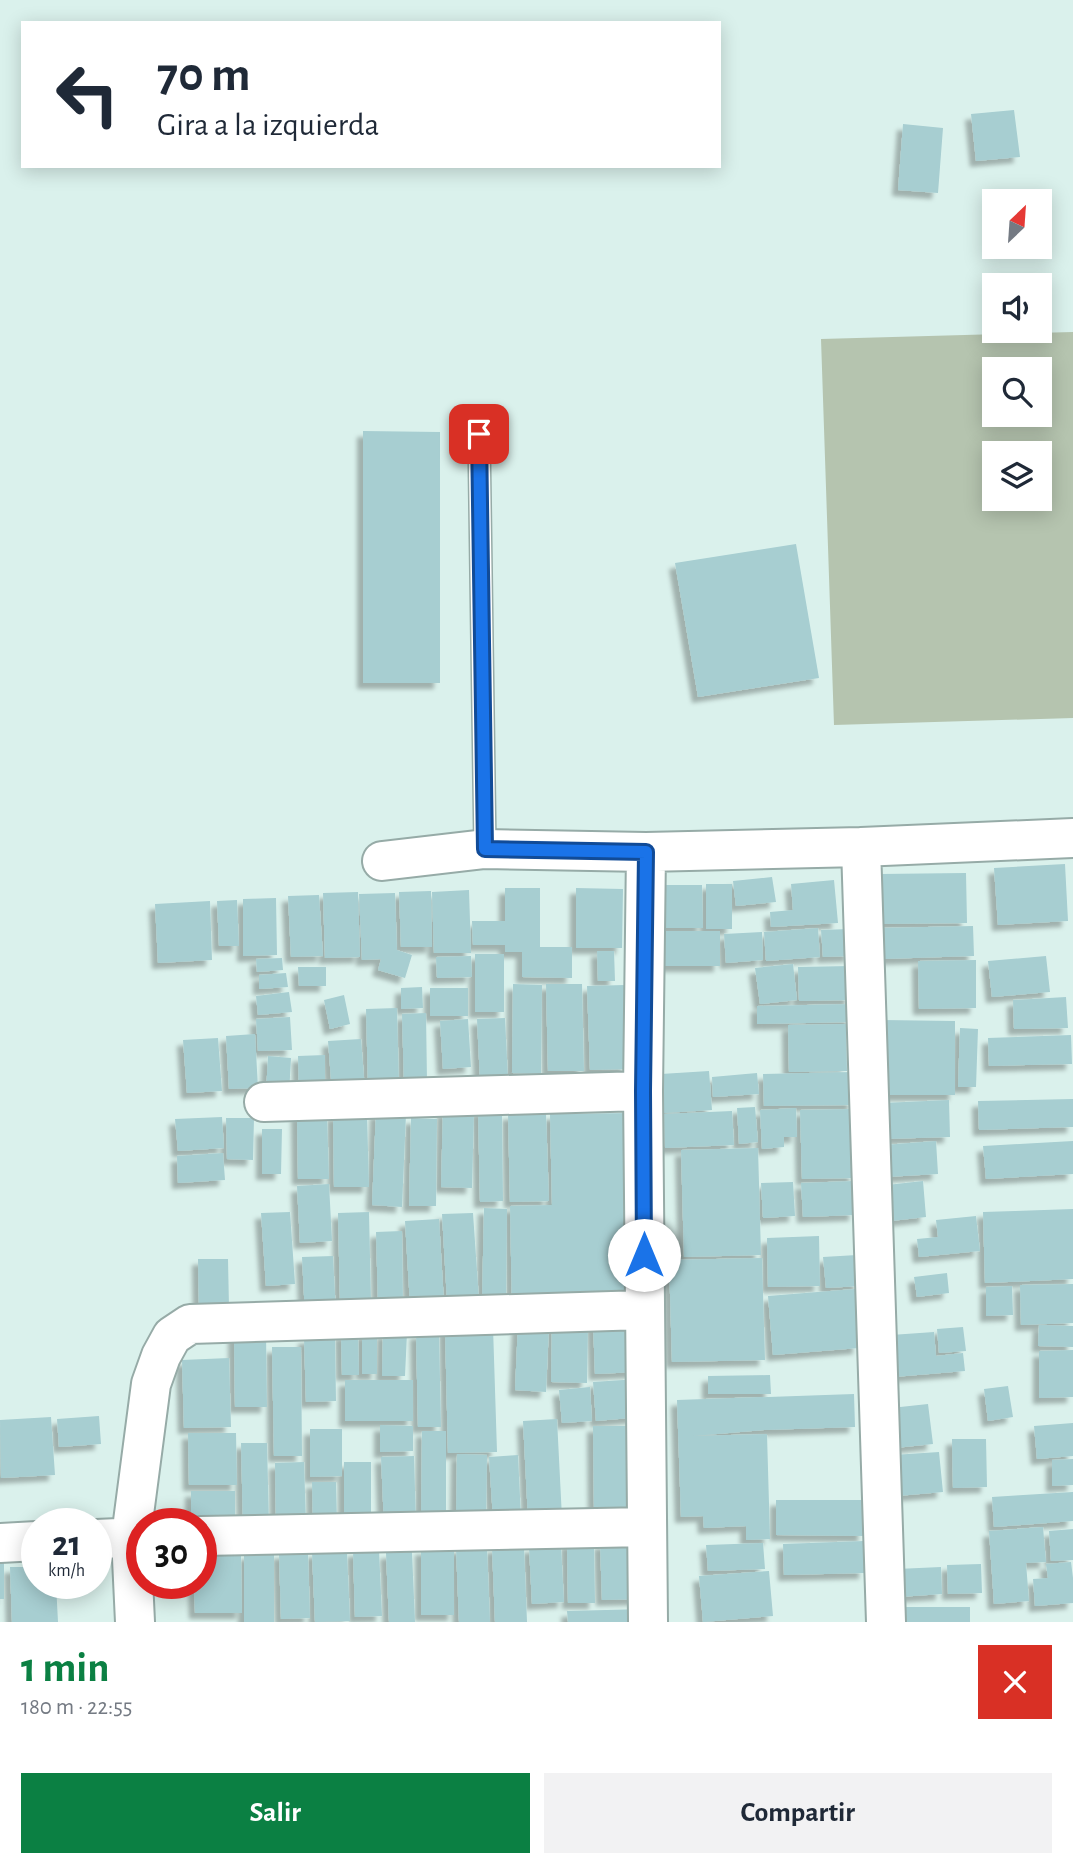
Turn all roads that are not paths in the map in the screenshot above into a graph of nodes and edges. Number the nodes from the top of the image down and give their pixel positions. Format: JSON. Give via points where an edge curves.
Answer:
{"nodes":[{"id":1,"x":479,"y":434,"type":"dead end"},
{"id":2,"x":1073,"y":838,"type":"edge"},
{"id":3,"x":861,"y":847,"type":"junction"},
{"id":4,"x":485,"y":849,"type":"junction"},
{"id":5,"x":646,"y":852,"type":"junction"},
{"id":6,"x":382,"y":861,"type":"dead end"},
{"id":7,"x":643,"y":1091,"type":"junction"},
{"id":8,"x":264,"y":1102,"type":"dead end"},
{"id":9,"x":644,"y":1310,"type":"junction"},
{"id":10,"x":647,"y":1527,"type":"junction"},
{"id":11,"x":217,"y":1536,"type":"edge"},
{"id":12,"x":123,"y":1538,"type":"edge"},
{"id":13,"x":21,"y":1542,"type":"edge"},
{"id":14,"x":0,"y":1543,"type":"edge"},
{"id":15,"x":135,"y":1622,"type":"edge"},
{"id":16,"x":648,"y":1622,"type":"edge"},
{"id":17,"x":886,"y":1622,"type":"edge"}],
"edges":[{"from":1,"to":4,"type":"lane"},
{"from":2,"to":3,"type":"street"},
{"from":3,"to":5,"type":"street"},
{"from":3,"to":17,"type":"street"},
{"from":4,"to":5,"type":"street"},
{"from":4,"to":6,"type":"street"},
{"from":5,"to":7,"type":"street"},
{"from":7,"to":8,"type":"street"},
{"from":7,"to":9,"type":"street"},
{"from":9,"to":10,"type":"street"},
{"from":9,"to":12,"type":"street","via":[[190,1324],[172,1336],[151,1384]]},
{"from":10,"to":11,"type":"street"},
{"from":10,"to":16,"type":"street"},
{"from":12,"to":15,"type":"street"},
{"from":13,"to":14,"type":"street"}]}
